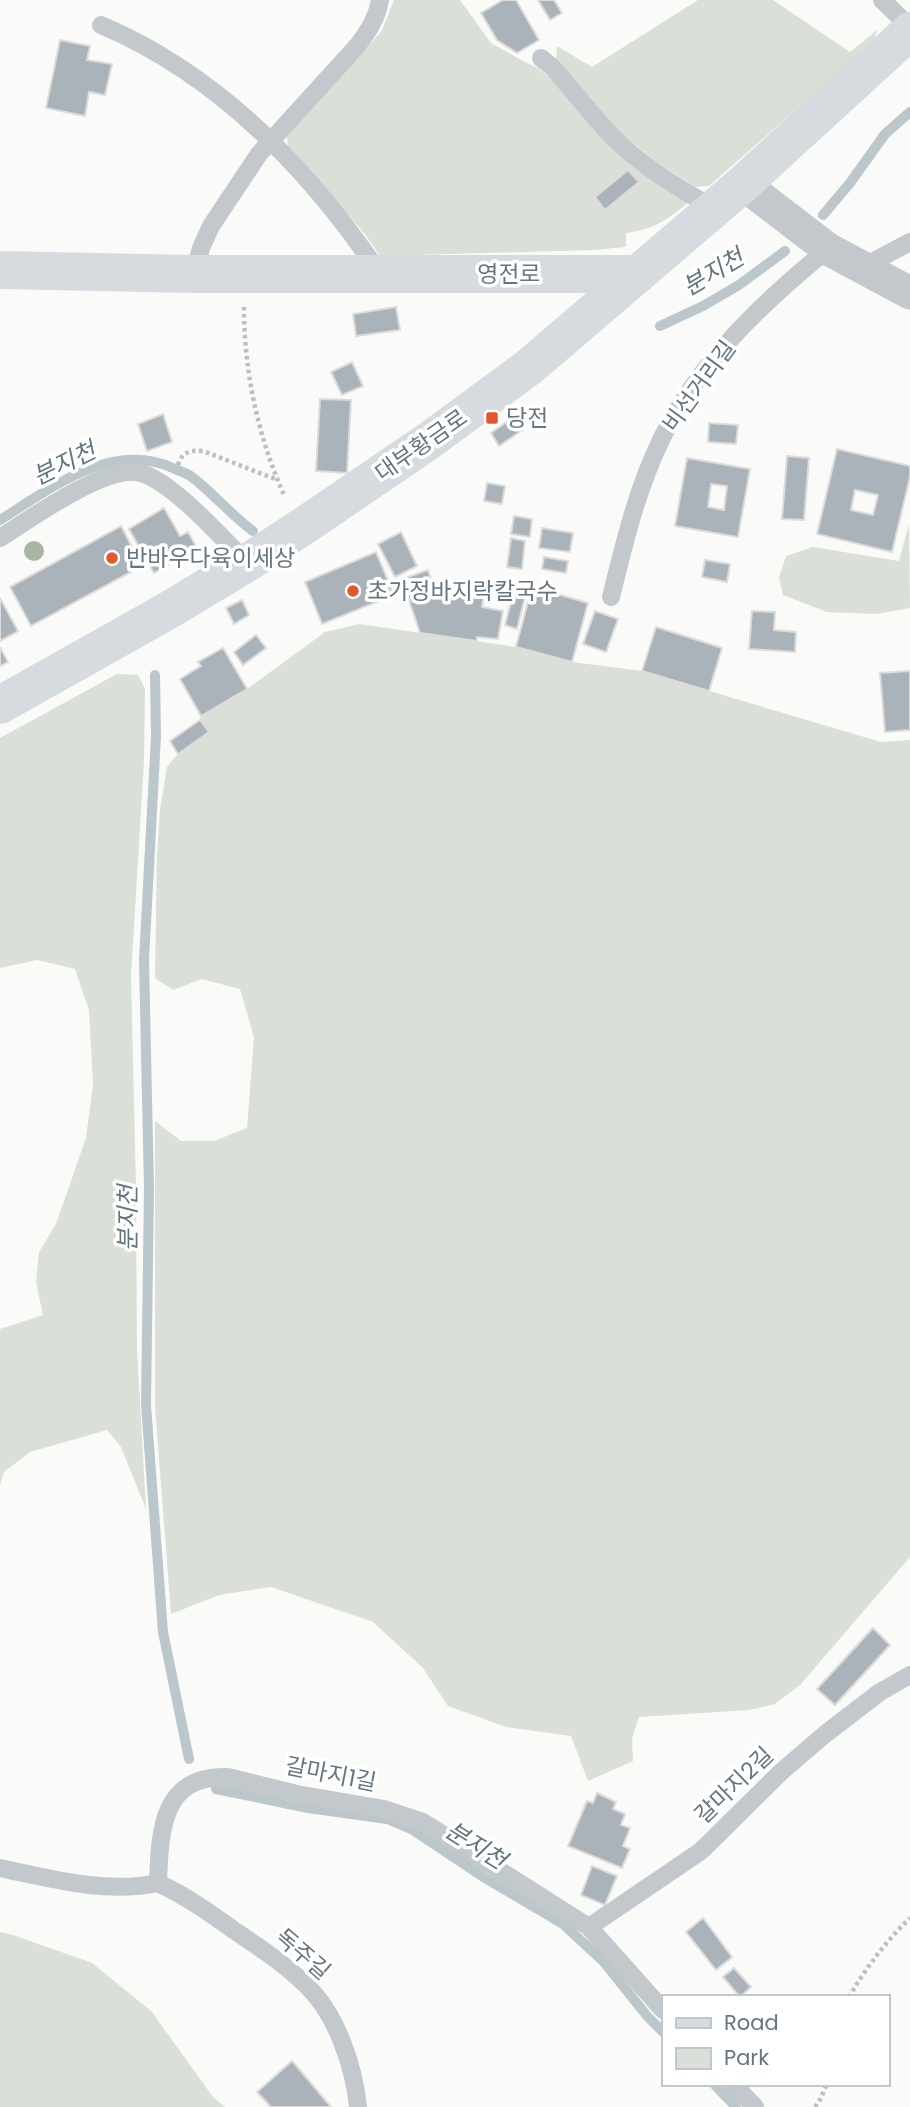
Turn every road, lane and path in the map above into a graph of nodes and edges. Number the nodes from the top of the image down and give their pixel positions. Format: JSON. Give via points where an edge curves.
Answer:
{"nodes":[{"id":1,"x":380,"y":0,"type":"edge"},
{"id":2,"x":882,"y":0,"type":"edge"},
{"id":3,"x":101,"y":26,"type":"dead end"},
{"id":4,"x":910,"y":29,"type":"edge"},
{"id":5,"x":541,"y":58,"type":"dead end"},
{"id":6,"x":271,"y":141,"type":"junction"},
{"id":7,"x":743,"y":184,"type":"junction"},
{"id":8,"x":714,"y":208,"type":"junction"},
{"id":9,"x":910,"y":242,"type":"edge"},
{"id":10,"x":828,"y":249,"type":"junction"},
{"id":11,"x":861,"y":268,"type":"junction"},
{"id":12,"x":0,"y":270,"type":"edge"},
{"id":13,"x":194,"y":274,"type":"junction"},
{"id":14,"x":244,"y":274,"type":"junction"},
{"id":15,"x":380,"y":274,"type":"junction"},
{"id":16,"x":638,"y":274,"type":"junction"},
{"id":17,"x":910,"y":293,"type":"edge"},
{"id":18,"x":180,"y":460,"type":"dead end"},
{"id":19,"x":278,"y":480,"type":"junction"},
{"id":20,"x":287,"y":502,"type":"dead end"},
{"id":21,"x":0,"y":538,"type":"edge"},
{"id":22,"x":247,"y":563,"type":"junction"},
{"id":23,"x":611,"y":597,"type":"dead end"},
{"id":24,"x":0,"y":705,"type":"edge"},
{"id":25,"x":910,"y":1675,"type":"edge"},
{"id":26,"x":0,"y":1868,"type":"edge"},
{"id":27,"x":158,"y":1882,"type":"junction"},
{"id":28,"x":910,"y":1918,"type":"edge"},
{"id":29,"x":589,"y":1927,"type":"junction"},
{"id":30,"x":850,"y":1995,"type":"edge"},
{"id":31,"x":662,"y":2009,"type":"edge"},
{"id":32,"x":735,"y":2086,"type":"edge"},
{"id":33,"x":826,"y":2086,"type":"edge"},
{"id":34,"x":358,"y":2107,"type":"edge"},
{"id":35,"x":755,"y":2107,"type":"edge"},
{"id":36,"x":815,"y":2107,"type":"edge"}],
"edges":[{"from":1,"to":6,"type":"lane","via":[[378,14],[358,45]]},
{"from":2,"to":4,"type":"lane"},
{"from":3,"to":6,"type":"lane","via":[[171,61]]},
{"from":4,"to":7,"type":"main road","name":"대부황금로"},
{"from":5,"to":8,"type":"lane","via":[[615,139],[689,195]]},
{"from":6,"to":13,"type":"lane","via":[[211,226]]},
{"from":6,"to":15,"type":"lane","via":[[334,210]]},
{"from":7,"to":8,"type":"main road","name":"대부황금로"},
{"from":7,"to":10,"type":"street"},
{"from":8,"to":16,"type":"main road","name":"대부황금로"},
{"from":9,"to":11,"type":"lane"},
{"from":10,"to":11,"type":"street"},
{"from":10,"to":23,"type":"lane","name":"비선거리길","via":[[746,323],[682,402],[642,489]]},
{"from":11,"to":17,"type":"street"},
{"from":12,"to":13,"type":"main road","name":"영전로"},
{"from":13,"to":14,"type":"main road","name":"영전로"},
{"from":14,"to":15,"type":"main road","name":"영전로"},
{"from":14,"to":19,"type":"path","via":[[245,352],[262,434]]},
{"from":15,"to":16,"type":"main road","name":"영전로"},
{"from":16,"to":22,"type":"main road","name":"대부황금로","via":[[529,367]]},
{"from":18,"to":19,"type":"path","via":[[192,450],[203,451]]},
{"from":19,"to":20,"type":"path"},
{"from":21,"to":22,"type":"lane","via":[[74,491],[135,472],[157,480],[182,499]]},
{"from":22,"to":24,"type":"main road","name":"대부황금로"},
{"from":25,"to":29,"type":"lane","name":"갈마지2길","via":[[824,1735],[701,1851]]},
{"from":26,"to":27,"type":"lane","via":[[103,1887]]},
{"from":27,"to":29,"type":"lane","name":"갈마지1길","via":[[161,1834],[175,1797],[197,1780],[228,1777],[384,1809],[423,1822]]},
{"from":27,"to":34,"type":"lane","name":"독주길","via":[[243,1936],[309,1987],[344,2045]]},
{"from":28,"to":30,"type":"path"},
{"from":29,"to":31,"type":"lane","name":"갈마지1길"},
{"from":32,"to":35,"type":"lane"},
{"from":33,"to":36,"type":"path"}]}
